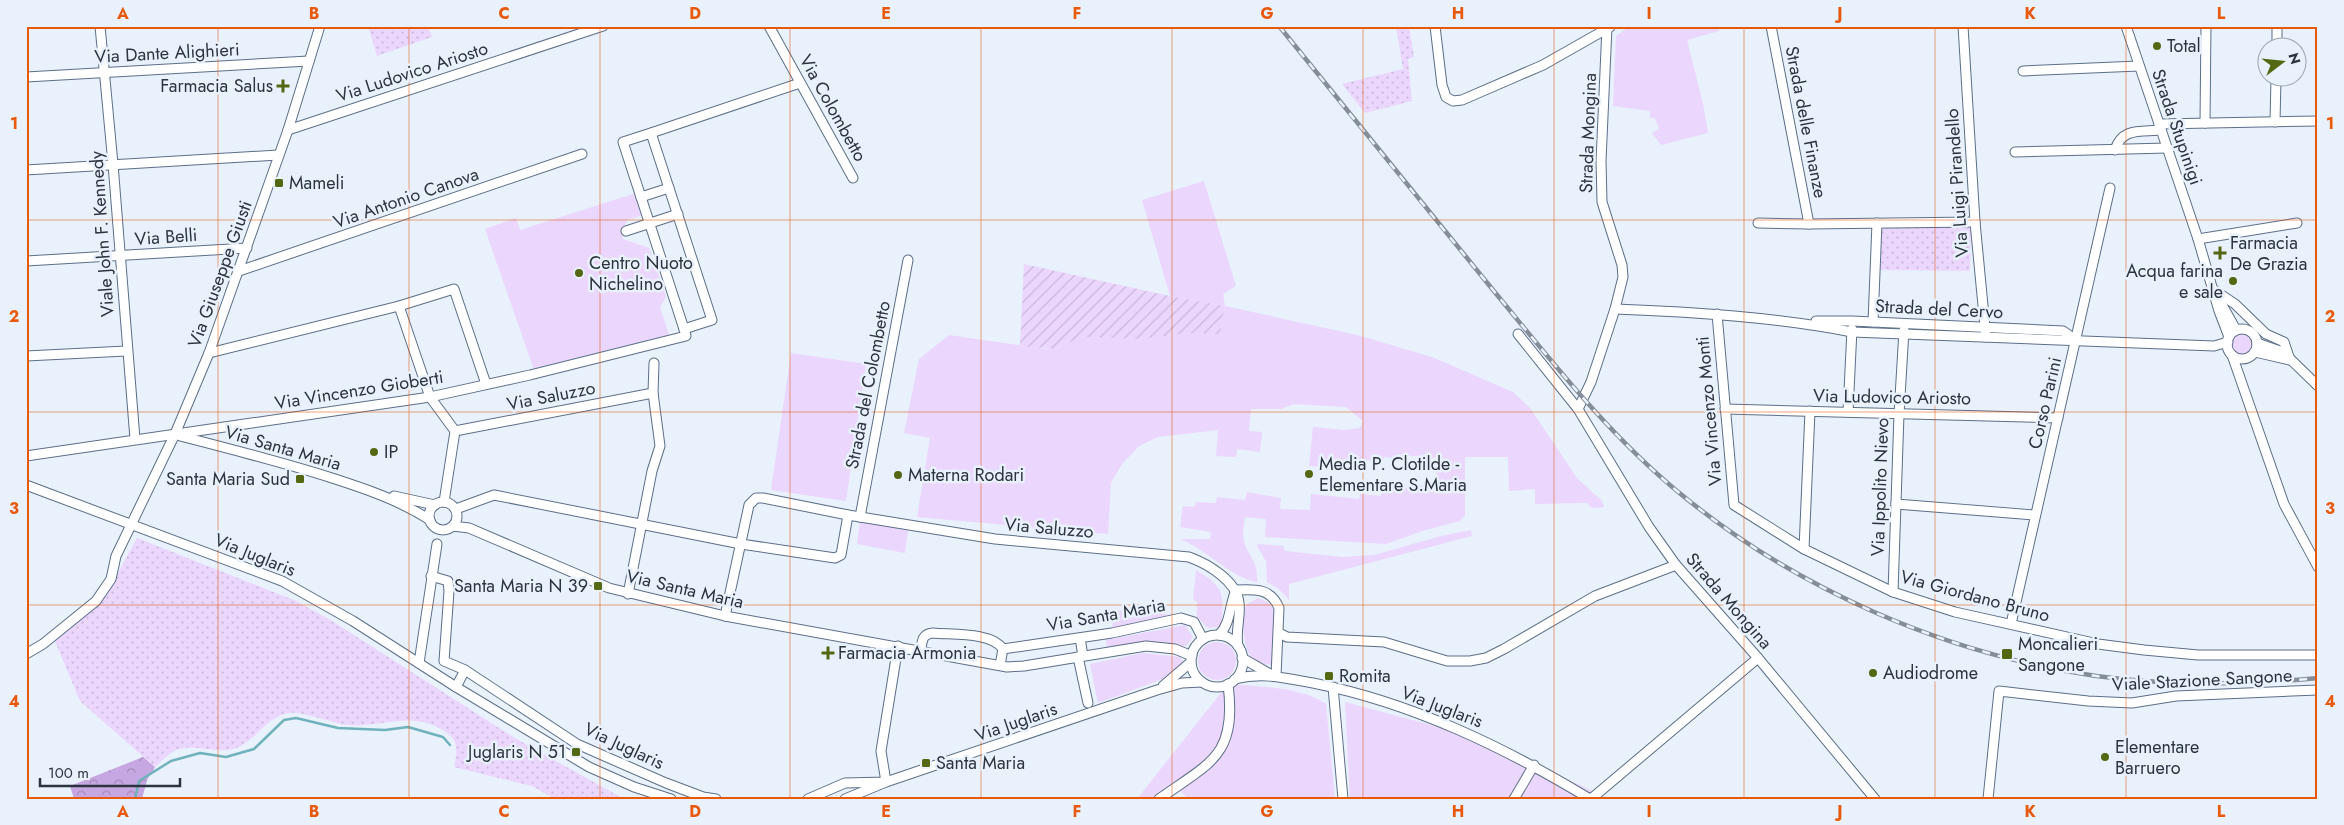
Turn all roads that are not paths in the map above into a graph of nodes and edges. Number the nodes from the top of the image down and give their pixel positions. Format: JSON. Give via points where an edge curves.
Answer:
{"nodes":[{"id":1,"x":100,"y":26,"type":"edge"},
{"id":2,"x":320,"y":26,"type":"edge"},
{"id":3,"x":603,"y":26,"type":"edge"},
{"id":4,"x":769,"y":26,"type":"edge"},
{"id":5,"x":1435,"y":26,"type":"edge"},
{"id":6,"x":1771,"y":26,"type":"edge"},
{"id":7,"x":1963,"y":26,"type":"edge"},
{"id":8,"x":2126,"y":26,"type":"edge"},
{"id":9,"x":2206,"y":26,"type":"edge"},
{"id":10,"x":1605,"y":27,"type":"edge"},
{"id":11,"x":309,"y":62,"type":"junction"},
{"id":12,"x":2139,"y":66,"type":"junction"},
{"id":13,"x":2024,"y":70,"type":"dead end"},
{"id":14,"x":104,"y":73,"type":"junction"},
{"id":15,"x":26,"y":78,"type":"edge"},
{"id":16,"x":800,"y":83,"type":"junction"},
{"id":17,"x":2276,"y":88,"type":"edge"},
{"id":18,"x":2318,"y":121,"type":"edge"},
{"id":19,"x":2275,"y":122,"type":"junction"},
{"id":20,"x":2205,"y":123,"type":"junction"},
{"id":21,"x":2160,"y":127,"type":"junction"},
{"id":22,"x":288,"y":130,"type":"junction"},
{"id":23,"x":652,"y":133,"type":"junction"},
{"id":24,"x":2167,"y":148,"type":"junction"},
{"id":25,"x":2115,"y":150,"type":"junction"},
{"id":26,"x":2015,"y":152,"type":"dead end"},
{"id":27,"x":582,"y":154,"type":"dead end"},
{"id":28,"x":278,"y":155,"type":"junction"},
{"id":29,"x":113,"y":164,"type":"junction"},
{"id":30,"x":26,"y":170,"type":"edge"},
{"id":31,"x":853,"y":178,"type":"dead end"},
{"id":32,"x":669,"y":188,"type":"junction"},
{"id":33,"x":2110,"y":188,"type":"dead end"},
{"id":34,"x":641,"y":197,"type":"junction"},
{"id":35,"x":678,"y":214,"type":"junction"},
{"id":36,"x":1975,"y":222,"type":"junction"},
{"id":37,"x":650,"y":223,"type":"junction"},
{"id":38,"x":1758,"y":223,"type":"dead end"},
{"id":39,"x":1877,"y":223,"type":"junction"},
{"id":40,"x":2298,"y":223,"type":"dead end"},
{"id":41,"x":1808,"y":224,"type":"junction"},
{"id":42,"x":626,"y":231,"type":"dead end"},
{"id":43,"x":2198,"y":239,"type":"junction"},
{"id":44,"x":247,"y":248,"type":"junction"},
{"id":45,"x":121,"y":256,"type":"junction"},
{"id":46,"x":908,"y":260,"type":"dead end"},
{"id":47,"x":26,"y":261,"type":"edge"},
{"id":48,"x":239,"y":271,"type":"junction"},
{"id":49,"x":2214,"y":290,"type":"junction"},
{"id":50,"x":399,"y":306,"type":"junction"},
{"id":51,"x":1615,"y":309,"type":"junction"},
{"id":52,"x":1717,"y":314,"type":"junction"},
{"id":53,"x":1852,"y":321,"type":"junction"},
{"id":54,"x":1798,"y":322,"type":"junction"},
{"id":55,"x":1873,"y":322,"type":"junction"},
{"id":56,"x":1904,"y":324,"type":"junction"},
{"id":57,"x":1985,"y":327,"type":"junction"},
{"id":58,"x":684,"y":329,"type":"junction"},
{"id":59,"x":2236,"y":330,"type":"junction"},
{"id":60,"x":1852,"y":332,"type":"junction"},
{"id":61,"x":1518,"y":334,"type":"dead end"},
{"id":62,"x":1904,"y":335,"type":"junction"},
{"id":63,"x":1986,"y":337,"type":"junction"},
{"id":64,"x":2076,"y":340,"type":"junction"},
{"id":65,"x":2230,"y":346,"type":"junction"},
{"id":66,"x":2256,"y":347,"type":"junction"},
{"id":67,"x":126,"y":350,"type":"junction"},
{"id":68,"x":209,"y":353,"type":"junction"},
{"id":69,"x":26,"y":356,"type":"edge"},
{"id":70,"x":2242,"y":359,"type":"junction"},
{"id":71,"x":2290,"y":360,"type":"junction"},
{"id":72,"x":654,"y":363,"type":"dead end"},
{"id":73,"x":2240,"y":376,"type":"junction"},
{"id":74,"x":486,"y":384,"type":"junction"},
{"id":75,"x":2318,"y":386,"type":"edge"},
{"id":76,"x":653,"y":393,"type":"junction"},
{"id":77,"x":430,"y":397,"type":"junction"},
{"id":78,"x":1578,"y":409,"type":"junction"},
{"id":79,"x":1725,"y":409,"type":"junction"},
{"id":80,"x":1810,"y":411,"type":"junction"},
{"id":81,"x":1848,"y":412,"type":"junction"},
{"id":82,"x":1898,"y":414,"type":"junction"},
{"id":83,"x":2058,"y":418,"type":"junction"},
{"id":84,"x":454,"y":431,"type":"junction"},
{"id":85,"x":175,"y":434,"type":"junction"},
{"id":86,"x":135,"y":439,"type":"junction"},
{"id":87,"x":26,"y":456,"type":"edge"},
{"id":88,"x":26,"y":486,"type":"edge"},
{"id":89,"x":381,"y":494,"type":"junction"},
{"id":90,"x":440,"y":503,"type":"junction"},
{"id":91,"x":1896,"y":504,"type":"junction"},
{"id":92,"x":1734,"y":505,"type":"joint"},
{"id":93,"x":456,"y":509,"type":"junction"},
{"id":94,"x":848,"y":515,"type":"junction"},
{"id":95,"x":2035,"y":515,"type":"junction"},
{"id":96,"x":860,"y":517,"type":"junction"},
{"id":97,"x":431,"y":522,"type":"junction"},
{"id":98,"x":131,"y":524,"type":"junction"},
{"id":99,"x":641,"y":525,"type":"junction"},
{"id":100,"x":449,"y":528,"type":"junction"},
{"id":101,"x":437,"y":544,"type":"junction"},
{"id":102,"x":741,"y":544,"type":"junction"},
{"id":103,"x":1804,"y":549,"type":"junction"},
{"id":104,"x":1676,"y":565,"type":"junction"},
{"id":105,"x":2318,"y":567,"type":"edge"},
{"id":106,"x":430,"y":576,"type":"junction"},
{"id":107,"x":1236,"y":590,"type":"junction"},
{"id":108,"x":1893,"y":592,"type":"junction"},
{"id":109,"x":628,"y":594,"type":"junction"},
{"id":110,"x":725,"y":616,"type":"junction"},
{"id":111,"x":2011,"y":624,"type":"junction"},
{"id":112,"x":1279,"y":633,"type":"junction"},
{"id":113,"x":1219,"y":635,"type":"junction"},
{"id":114,"x":1080,"y":638,"type":"junction"},
{"id":115,"x":1203,"y":639,"type":"junction"},
{"id":116,"x":898,"y":646,"type":"junction"},
{"id":117,"x":1238,"y":646,"type":"junction"},
{"id":118,"x":1003,"y":649,"type":"junction"},
{"id":119,"x":920,"y":650,"type":"junction"},
{"id":120,"x":26,"y":654,"type":"edge"},
{"id":121,"x":2318,"y":655,"type":"edge"},
{"id":122,"x":1080,"y":657,"type":"junction"},
{"id":123,"x":1242,"y":658,"type":"junction"},
{"id":124,"x":1758,"y":658,"type":"junction"},
{"id":125,"x":1191,"y":659,"type":"junction"},
{"id":126,"x":419,"y":663,"type":"junction"},
{"id":127,"x":1000,"y":665,"type":"junction"},
{"id":128,"x":465,"y":670,"type":"junction"},
{"id":129,"x":1273,"y":675,"type":"junction"},
{"id":130,"x":1202,"y":682,"type":"junction"},
{"id":131,"x":1231,"y":682,"type":"junction"},
{"id":132,"x":456,"y":687,"type":"junction"},
{"id":133,"x":1333,"y":687,"type":"junction"},
{"id":134,"x":1156,"y":690,"type":"junction"},
{"id":135,"x":2318,"y":690,"type":"edge"},
{"id":136,"x":1088,"y":703,"type":"dead end"},
{"id":137,"x":1534,"y":765,"type":"junction"},
{"id":138,"x":886,"y":782,"type":"junction"},
{"id":139,"x":634,"y":787,"type":"junction"},
{"id":140,"x":652,"y":799,"type":"edge"},
{"id":141,"x":671,"y":799,"type":"edge"},
{"id":142,"x":716,"y":799,"type":"edge"},
{"id":143,"x":808,"y":799,"type":"edge"},
{"id":144,"x":844,"y":799,"type":"edge"},
{"id":145,"x":1159,"y":799,"type":"edge"},
{"id":146,"x":1343,"y":799,"type":"edge"},
{"id":147,"x":1514,"y":799,"type":"edge"},
{"id":148,"x":1590,"y":799,"type":"edge"},
{"id":149,"x":1875,"y":799,"type":"edge"},
{"id":150,"x":1988,"y":799,"type":"edge"}],
"edges":[{"from":1,"to":14,"type":"street","name":"Viale John F. Kennedy"},
{"from":2,"to":11,"type":"street","name":"Via Giuseppe Giusti"},
{"from":3,"to":22,"type":"street","name":"Via Ludovico Ariosto"},
{"from":4,"to":16,"type":"street","name":"Via Colombetto"},
{"from":5,"to":10,"type":"street","via":[[1442,85],[1446,97],[1453,102],[1542,65]]},
{"from":6,"to":41,"type":"street","name":"Strada delle Finanze"},
{"from":7,"to":36,"type":"street","name":"Via Luigi Pirandello"},
{"from":8,"to":12,"type":"street","name":"Strada Stupinigi"},
{"from":9,"to":20,"type":"street"},
{"from":10,"to":51,"type":"street","name":"Strada Mongina","via":[[1600,161],[1602,202],[1622,265],[1623,277]]},
{"from":11,"to":14,"type":"street","name":"Via Dante Alighieri"},
{"from":11,"to":22,"type":"street","name":"Via Giuseppe Giusti"},
{"from":12,"to":13,"type":"street"},
{"from":12,"to":21,"type":"street","name":"Strada Stupinigi"},
{"from":14,"to":15,"type":"street","name":"Via Dante Alighieri"},
{"from":14,"to":29,"type":"street","name":"Viale John F. Kennedy"},
{"from":16,"to":23,"type":"street"},
{"from":16,"to":31,"type":"street","name":"Via Colombetto"},
{"from":17,"to":19,"type":"street"},
{"from":18,"to":19,"type":"street"},
{"from":19,"to":20,"type":"street"},
{"from":20,"to":21,"type":"street"},
{"from":21,"to":24,"type":"street","name":"Strada Stupinigi"},
{"from":21,"to":25,"type":"street","via":[[2124,135],[2118,140]]},
{"from":22,"to":28,"type":"street","name":"Via Giuseppe Giusti"},
{"from":23,"to":32,"type":"street"},
{"from":23,"to":34,"type":"street","via":[[624,142]]},
{"from":24,"to":25,"type":"street"},
{"from":24,"to":43,"type":"street","name":"Strada Stupinigi"},
{"from":25,"to":26,"type":"street"},
{"from":27,"to":48,"type":"street","name":"Via Antonio Canova"},
{"from":28,"to":29,"type":"street"},
{"from":28,"to":44,"type":"street","name":"Via Giuseppe Giusti"},
{"from":29,"to":30,"type":"street"},
{"from":29,"to":45,"type":"street","name":"Viale John F. Kennedy"},
{"from":32,"to":34,"type":"street"},
{"from":32,"to":35,"type":"street"},
{"from":33,"to":64,"type":"street","name":"Corso Parini"},
{"from":34,"to":37,"type":"street"},
{"from":35,"to":37,"type":"street"},
{"from":35,"to":58,"type":"street","via":[[712,320]]},
{"from":36,"to":39,"type":"street","name":"Strada delle Finanze"},
{"from":36,"to":57,"type":"street","name":"Via Luigi Pirandello"},
{"from":37,"to":42,"type":"street"},
{"from":37,"to":58,"type":"street"},
{"from":38,"to":41,"type":"street","name":"Strada delle Finanze"},
{"from":39,"to":41,"type":"street","name":"Strada delle Finanze"},
{"from":39,"to":55,"type":"street"},
{"from":40,"to":43,"type":"street"},
{"from":43,"to":49,"type":"street","name":"Strada Stupinigi"},
{"from":44,"to":45,"type":"street","name":"Via Belli"},
{"from":44,"to":48,"type":"street","name":"Via Giuseppe Giusti"},
{"from":45,"to":47,"type":"street","name":"Via Belli"},
{"from":45,"to":67,"type":"street","name":"Viale John F. Kennedy"},
{"from":46,"to":96,"type":"street","name":"Strada del Colombetto"},
{"from":48,"to":68,"type":"street","name":"Via Giuseppe Giusti"},
{"from":49,"to":59,"type":"street","name":"Strada Stupinigi"},
{"from":49,"to":65,"type":"street","name":"Strada Stupinigi"},
{"from":49,"to":71,"type":"street","via":[[2235,304],[2266,334],[2284,342]]},
{"from":50,"to":68,"type":"street"},
{"from":50,"to":74,"type":"street","via":[[454,289]]},
{"from":50,"to":77,"type":"street"},
{"from":51,"to":52,"type":"street","name":"Strada del Cervo"},
{"from":51,"to":78,"type":"street","name":"Strada Mongina","via":[[1591,382]]},
{"from":52,"to":54,"type":"street","name":"Strada del Cervo"},
{"from":52,"to":79,"type":"street","name":"Via Vincenzo Monti"},
{"from":53,"to":54,"type":"street","name":"Strada del Cervo"},
{"from":53,"to":55,"type":"street","name":"Strada del Cervo"},
{"from":53,"to":60,"type":"street"},
{"from":54,"to":60,"type":"street","name":"Strada del Cervo"},
{"from":55,"to":56,"type":"street","name":"Strada del Cervo"},
{"from":56,"to":57,"type":"street","name":"Strada del Cervo"},
{"from":56,"to":62,"type":"street","name":"Via Ippolito Nievo"},
{"from":57,"to":63,"type":"street","name":"Via Luigi Pirandello"},
{"from":57,"to":64,"type":"street","name":"Strada del Cervo","via":[[2063,331]]},
{"from":58,"to":74,"type":"street","name":"Via Vincenzo Gioberti","via":[[686,336]]},
{"from":59,"to":65,"type":"street"},
{"from":59,"to":66,"type":"street","via":[[2250,331]]},
{"from":60,"to":62,"type":"street","name":"Strada del Cervo"},
{"from":60,"to":81,"type":"street"},
{"from":61,"to":78,"type":"street","name":"Strada Mongina"},
{"from":62,"to":63,"type":"street","name":"Strada del Cervo"},
{"from":62,"to":82,"type":"street","name":"Via Ippolito Nievo"},
{"from":63,"to":64,"type":"street","name":"Strada del Cervo"},
{"from":64,"to":65,"type":"street","name":"Strada del Cervo"},
{"from":64,"to":83,"type":"street","name":"Corso Parini"},
{"from":65,"to":70,"type":"street"},
{"from":65,"to":73,"type":"street","name":"Strada Stupinigi"},
{"from":66,"to":70,"type":"street","via":[[2249,357]]},
{"from":66,"to":71,"type":"street"},
{"from":67,"to":69,"type":"street"},
{"from":67,"to":86,"type":"street","name":"Viale John F. Kennedy"},
{"from":68,"to":85,"type":"street","name":"Via Giuseppe Giusti"},
{"from":70,"to":73,"type":"street","name":"Strada Stupinigi"},
{"from":71,"to":75,"type":"street"},
{"from":72,"to":76,"type":"street"},
{"from":73,"to":105,"type":"street","name":"Strada Stupinigi","via":[[2284,504]]},
{"from":74,"to":77,"type":"street","name":"Via Vincenzo Gioberti"},
{"from":76,"to":84,"type":"street","name":"Via Saluzzo"},
{"from":76,"to":99,"type":"street","via":[[660,446]]},
{"from":77,"to":84,"type":"street"},
{"from":77,"to":85,"type":"street","name":"Via Vincenzo Gioberti"},
{"from":78,"to":104,"type":"street","name":"Strada Mongina","via":[[1649,527]]},
{"from":79,"to":80,"type":"street","name":"Via Ludovico Ariosto"},
{"from":79,"to":92,"type":"street","name":"Via Vincenzo Monti"},
{"from":80,"to":81,"type":"street","name":"Via Ludovico Ariosto"},
{"from":80,"to":103,"type":"street"},
{"from":81,"to":82,"type":"street","name":"Via Ludovico Ariosto"},
{"from":82,"to":83,"type":"street","name":"Via Ludovico Ariosto"},
{"from":82,"to":91,"type":"street","name":"Via Ippolito Nievo"},
{"from":83,"to":95,"type":"street","name":"Corso Parini"},
{"from":84,"to":90,"type":"street"},
{"from":85,"to":86,"type":"street","name":"Via Vincenzo Gioberti"},
{"from":85,"to":89,"type":"street","name":"Via Santa Maria","via":[[294,466]]},
{"from":85,"to":98,"type":"street","name":"Via Giuseppe Giusti"},
{"from":86,"to":87,"type":"street","name":"Via Vincenzo Gioberti"},
{"from":88,"to":98,"type":"street","name":"Via Juglaris"},
{"from":89,"to":90,"type":"street","name":"Via Santa Maria"},
{"from":89,"to":97,"type":"street","name":"Via Santa Maria","via":[[415,510]]},
{"from":90,"to":93,"type":"street","name":"Via Santa Maria"},
{"from":90,"to":97,"type":"street","via":[[430,511]]},
{"from":91,"to":95,"type":"street"},
{"from":91,"to":108,"type":"street","name":"Via Ippolito Nievo"},
{"from":92,"to":103,"type":"street","name":"Via Giordano Bruno"},
{"from":93,"to":99,"type":"street","via":[[494,495]]},
{"from":93,"to":100,"type":"street","via":[[457,518]]},
{"from":94,"to":96,"type":"street","name":"Via Saluzzo"},
{"from":94,"to":102,"type":"street","via":[[841,555],[836,558]]},
{"from":94,"to":102,"type":"street","name":"Via Saluzzo","via":[[756,498],[749,505]]},
{"from":95,"to":111,"type":"street","name":"Corso Parini"},
{"from":96,"to":107,"type":"street","name":"Via Saluzzo","via":[[996,539],[1189,557],[1217,572]]},
{"from":97,"to":100,"type":"street","name":"Via Santa Maria","via":[[436,528]]},
{"from":97,"to":101,"type":"street"},
{"from":98,"to":120,"type":"street","name":"Via Giuseppe Giusti","via":[[116,556],[111,579],[96,601]]},
{"from":98,"to":126,"type":"street","name":"Via Juglaris","via":[[282,581]]},
{"from":99,"to":102,"type":"street"},
{"from":99,"to":109,"type":"street"},
{"from":100,"to":101,"type":"street"},
{"from":100,"to":109,"type":"street","name":"Via Santa Maria","via":[[469,528]]},
{"from":101,"to":106,"type":"street"},
{"from":102,"to":110,"type":"street","name":"Via Saluzzo"},
{"from":103,"to":108,"type":"street","name":"Via Giordano Bruno"},
{"from":104,"to":112,"type":"street","via":[[1595,596],[1504,649],[1470,661],[1447,661],[1384,642],[1287,637]]},
{"from":104,"to":124,"type":"street","name":"Strada Mongina"},
{"from":106,"to":126,"type":"street"},
{"from":106,"to":128,"type":"street","name":"Via Juglaris","via":[[448,581],[444,661]]},
{"from":107,"to":112,"type":"street","via":[[1265,590],[1275,598],[1279,608]]},
{"from":107,"to":113,"type":"street","via":[[1230,604],[1228,623]]},
{"from":107,"to":117,"type":"street","via":[[1240,604],[1235,634]]},
{"from":108,"to":111,"type":"street","name":"Via Giordano Bruno","via":[[1955,612]]},
{"from":109,"to":110,"type":"street","name":"Via Santa Maria"},
{"from":110,"to":116,"type":"street","name":"Via Santa Maria"},
{"from":111,"to":121,"type":"street","name":"Via Giordano Bruno","via":[[2098,644],[2144,650],[2198,655]]},
{"from":112,"to":129,"type":"street"},
{"from":113,"to":115,"type":"street"},
{"from":113,"to":117,"type":"street"},
{"from":114,"to":115,"type":"street","name":"Via Santa Maria","via":[[1186,618],[1194,622]]},
{"from":114,"to":118,"type":"street","name":"Via Santa Maria"},
{"from":114,"to":122,"type":"street"},
{"from":115,"to":125,"type":"street"},
{"from":116,"to":119,"type":"street","name":"Via Santa Maria"},
{"from":116,"to":138,"type":"street","via":[[881,751]]},
{"from":117,"to":123,"type":"street"},
{"from":118,"to":119,"type":"street","via":[[987,638],[933,633],[922,638]]},
{"from":118,"to":127,"type":"street"},
{"from":119,"to":127,"type":"street","name":"Via Santa Maria"},
{"from":122,"to":125,"type":"street","name":"Via Santa Maria","via":[[1146,646],[1175,649]]},
{"from":122,"to":127,"type":"street","name":"Via Santa Maria","via":[[1024,666]]},
{"from":122,"to":136,"type":"street"},
{"from":123,"to":129,"type":"street","name":"Via Juglaris"},
{"from":123,"to":131,"type":"street","via":[[1239,674]]},
{"from":124,"to":148,"type":"street"},
{"from":124,"to":149,"type":"street","name":"Strada Mongina"},
{"from":125,"to":130,"type":"street","via":[[1193,670]]},
{"from":125,"to":134,"type":"street","name":"Via Juglaris"},
{"from":126,"to":132,"type":"street","name":"Via Juglaris"},
{"from":128,"to":132,"type":"street"},
{"from":128,"to":142,"type":"street","name":"Via Juglaris","via":[[577,744],[666,783]]},
{"from":129,"to":131,"type":"street","name":"Via Juglaris","via":[[1253,675]]},
{"from":129,"to":133,"type":"street","name":"Via Juglaris"},
{"from":130,"to":131,"type":"street","via":[[1216,687]]},
{"from":130,"to":134,"type":"street","name":"Via Juglaris"},
{"from":131,"to":145,"type":"street","via":[[1230,724],[1225,744],[1213,760]]},
{"from":132,"to":139,"type":"street","name":"Via Juglaris","via":[[589,767]]},
{"from":133,"to":137,"type":"street","name":"Via Juglaris","via":[[1378,699],[1476,737]]},
{"from":133,"to":146,"type":"street"},
{"from":134,"to":138,"type":"street","name":"Via Juglaris"},
{"from":135,"to":150,"type":"street","name":"Viale Stazione Sangone","via":[[2157,698],[2132,703],[2088,702],[1999,691]]},
{"from":137,"to":147,"type":"street"},
{"from":137,"to":148,"type":"street","name":"Via Juglaris"},
{"from":138,"to":143,"type":"street","name":"Via Juglaris","via":[[845,783]]},
{"from":138,"to":144,"type":"street","name":"Via Juglaris"},
{"from":139,"to":140,"type":"street","name":"Via Juglaris"},
{"from":139,"to":141,"type":"street","name":"Via Juglaris"}]}
